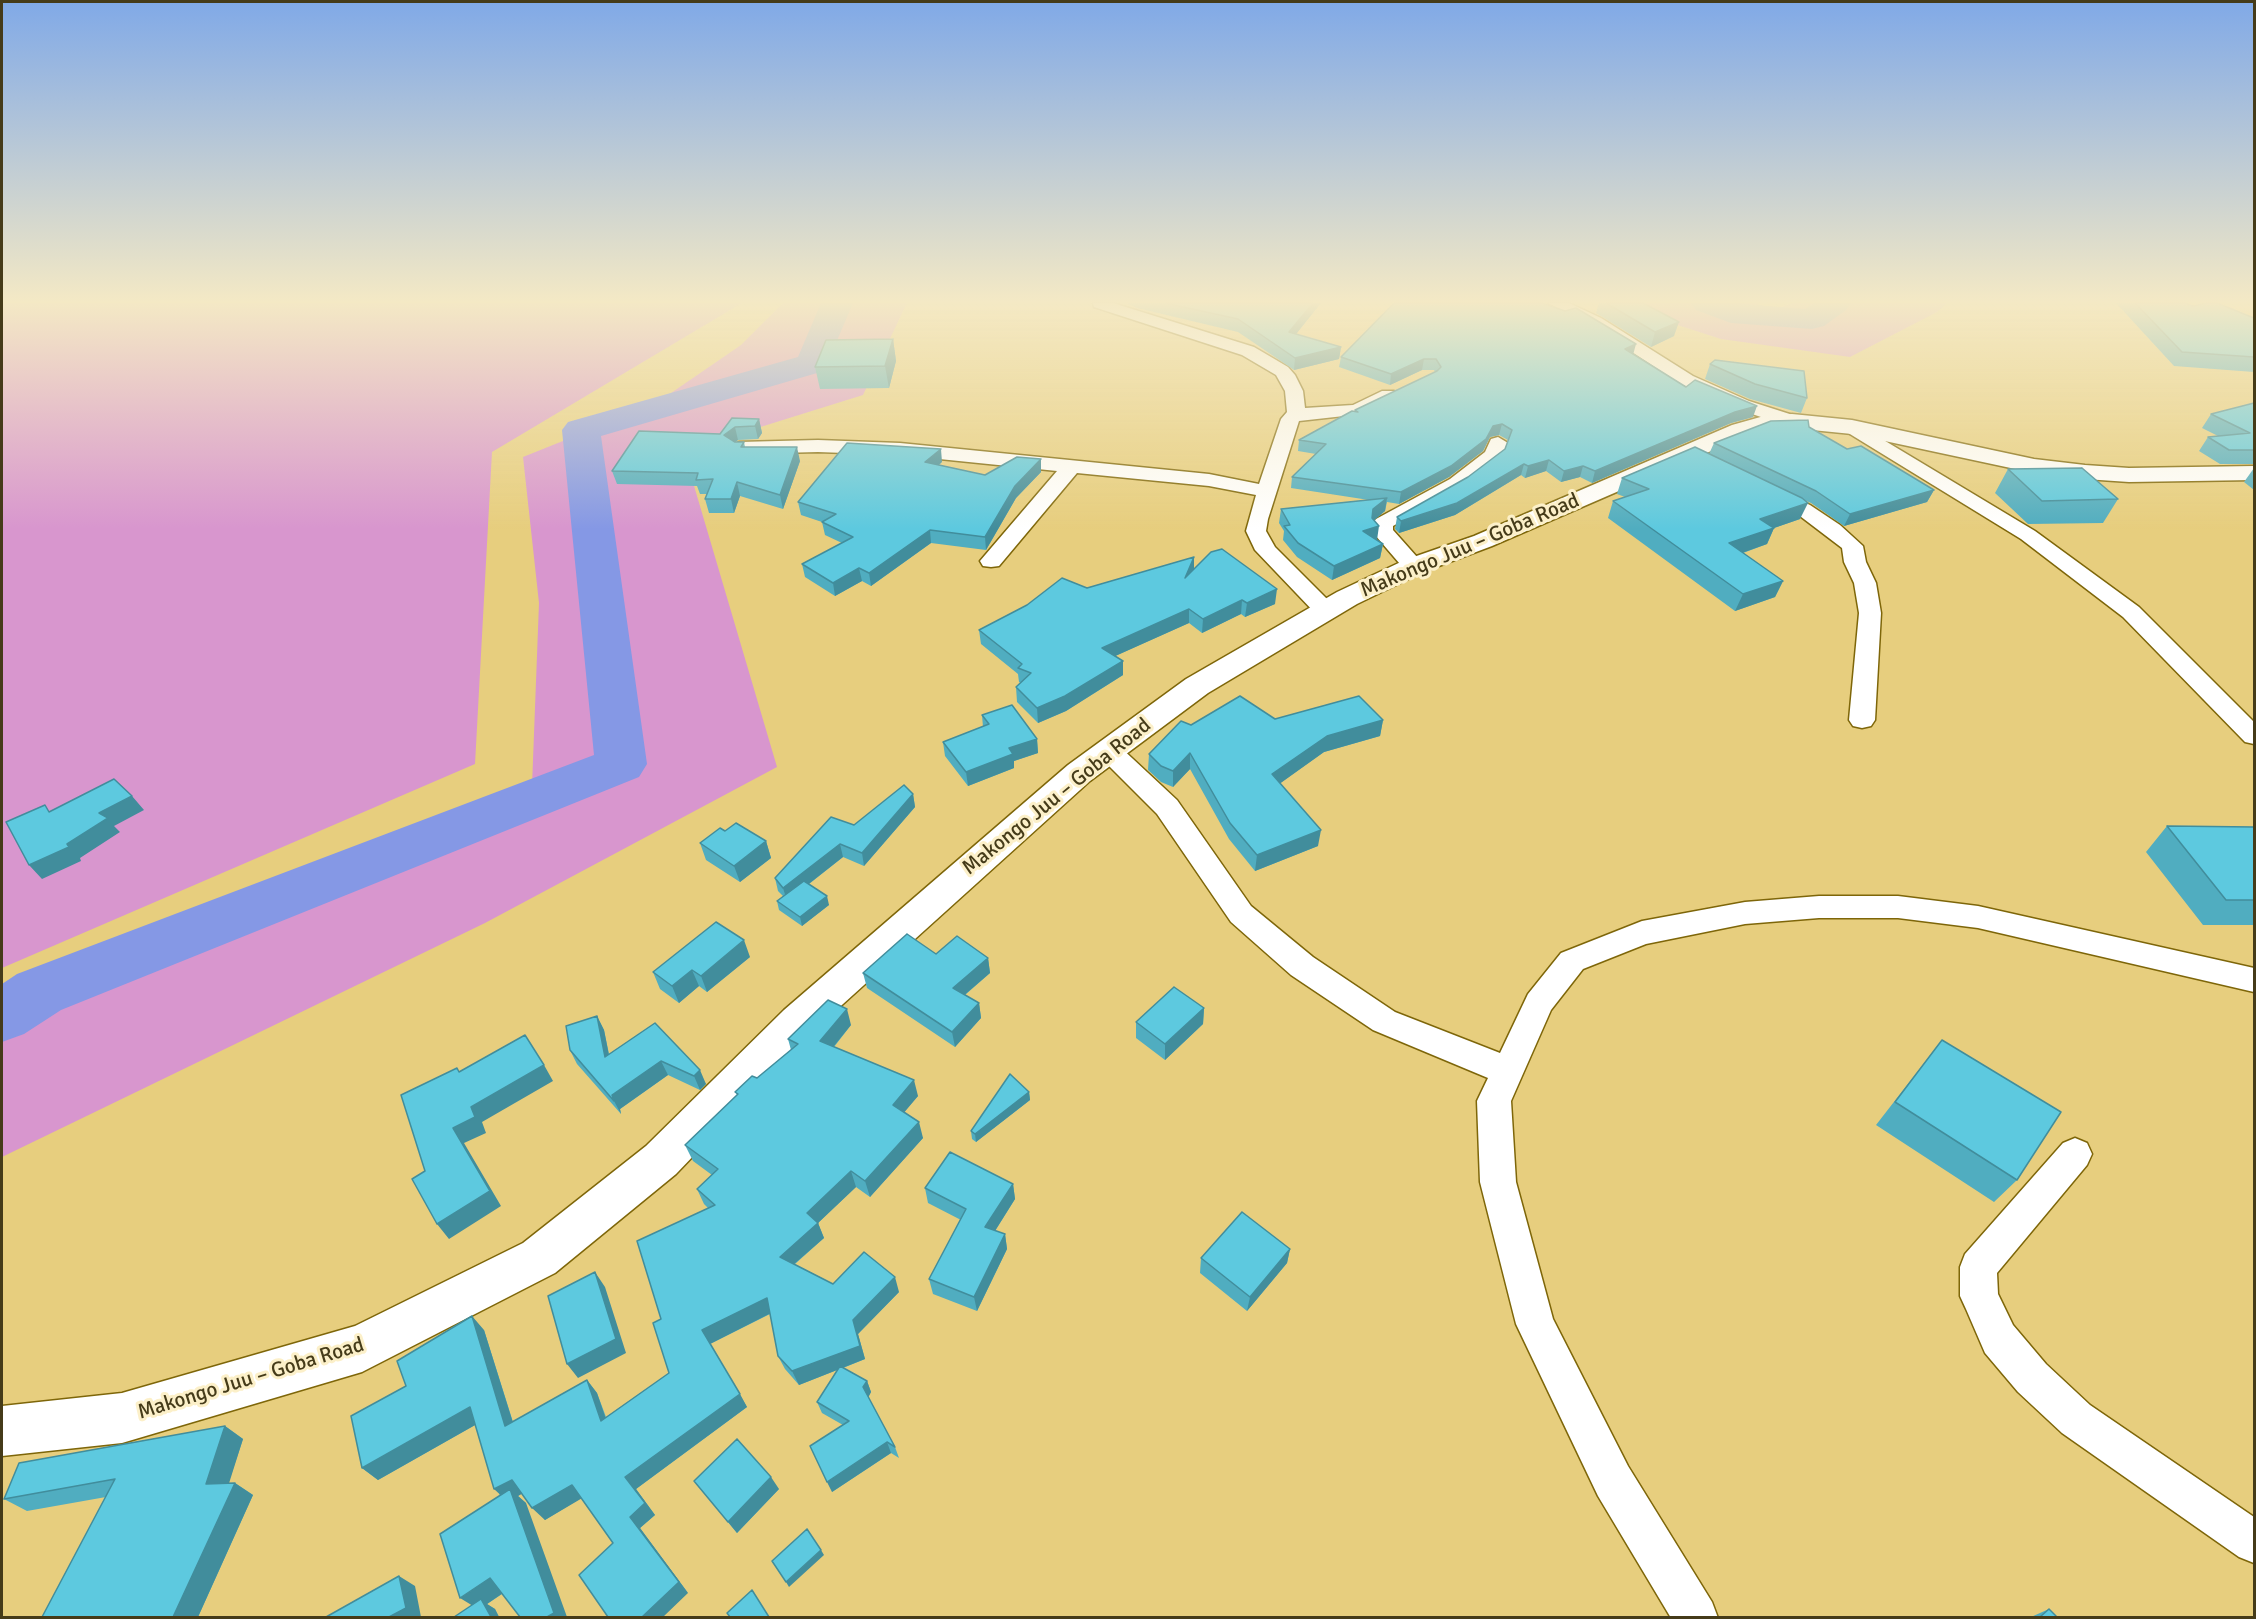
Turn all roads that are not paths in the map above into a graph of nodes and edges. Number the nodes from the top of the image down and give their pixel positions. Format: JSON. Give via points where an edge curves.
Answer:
{"nodes":[{"id":1,"x":1289,"y":379,"type":"edge"},
{"id":2,"x":1685,"y":379,"type":"edge"},
{"id":3,"x":1407,"y":386,"type":"edge"},
{"id":4,"x":1296,"y":414,"type":"junction"},
{"id":5,"x":1792,"y":421,"type":"junction"},
{"id":6,"x":1852,"y":427,"type":"junction"},
{"id":7,"x":1498,"y":443,"type":"dead end"},
{"id":8,"x":739,"y":448,"type":"edge"},
{"id":9,"x":1072,"y":466,"type":"junction"},
{"id":10,"x":2254,"y":473,"type":"edge"},
{"id":11,"x":1756,"y":486,"type":"edge"},
{"id":12,"x":1267,"y":491,"type":"junction"},
{"id":13,"x":991,"y":561,"type":"dead end"},
{"id":14,"x":1414,"y":566,"type":"junction"},
{"id":15,"x":1325,"y":610,"type":"junction"},
{"id":16,"x":1862,"y":720,"type":"dead end"},
{"id":17,"x":2254,"y":736,"type":"edge"},
{"id":18,"x":1109,"y":751,"type":"junction"},
{"id":19,"x":2254,"y":980,"type":"edge"},
{"id":20,"x":1508,"y":1071,"type":"junction"},
{"id":21,"x":2075,"y":1154,"type":"dead end"},
{"id":22,"x":2,"y":1431,"type":"edge"},
{"id":23,"x":2254,"y":1542,"type":"edge"},
{"id":24,"x":1696,"y":1617,"type":"edge"}],
"edges":[{"from":1,"to":4,"type":"street"},
{"from":2,"to":5,"type":"street","via":[[1733,401]]},
{"from":3,"to":4,"type":"street","via":[[1356,411]]},
{"from":4,"to":12,"type":"street","via":[[1290,419]]},
{"from":5,"to":6,"type":"street","name":"Makongo Juu – Goba Road"},
{"from":5,"to":14,"type":"street","name":"Makongo Juu – Goba Road","via":[[1740,430],[1698,458]]},
{"from":6,"to":10,"type":"street","name":"Makongo Juu – Goba Road","via":[[2034,466],[2085,472]]},
{"from":6,"to":17,"type":"street","via":[[2075,568],[2131,612]]},
{"from":7,"to":14,"type":"street","via":[[1494,454],[1464,478],[1383,523],[1382,531]]},
{"from":8,"to":9,"type":"street","via":[[900,449]]},
{"from":9,"to":12,"type":"street","via":[[1209,480]]},
{"from":9,"to":13,"type":"street"},
{"from":11,"to":16,"type":"street","via":[[1803,509],[1852,546],[1870,613]]},
{"from":12,"to":15,"type":"street","via":[[1256,531],[1266,550]]},
{"from":14,"to":15,"type":"street","name":"Makongo Juu – Goba Road"},
{"from":15,"to":18,"type":"street","name":"Makongo Juu – Goba Road","via":[[1197,686]]},
{"from":18,"to":20,"type":"street","via":[[1167,807],[1241,914],[1302,966],[1384,1021]]},
{"from":18,"to":22,"type":"street","name":"Makongo Juu – Goba Road","via":[[955,880],[798,1021],[661,1160],[538,1258],[362,1348],[122,1418]]},
{"from":19,"to":20,"type":"street","via":[[1978,917],[1898,907],[1819,907],[1745,913],[1642,933],[1572,961],[1539,1003]]},
{"from":20,"to":24,"type":"street","via":[[1494,1101],[1498,1182],[1535,1324],[1613,1481]]},
{"from":21,"to":23,"type":"street","via":[[1978,1267],[1979,1296],[1999,1339],[2032,1378],[2076,1419]]}]}
